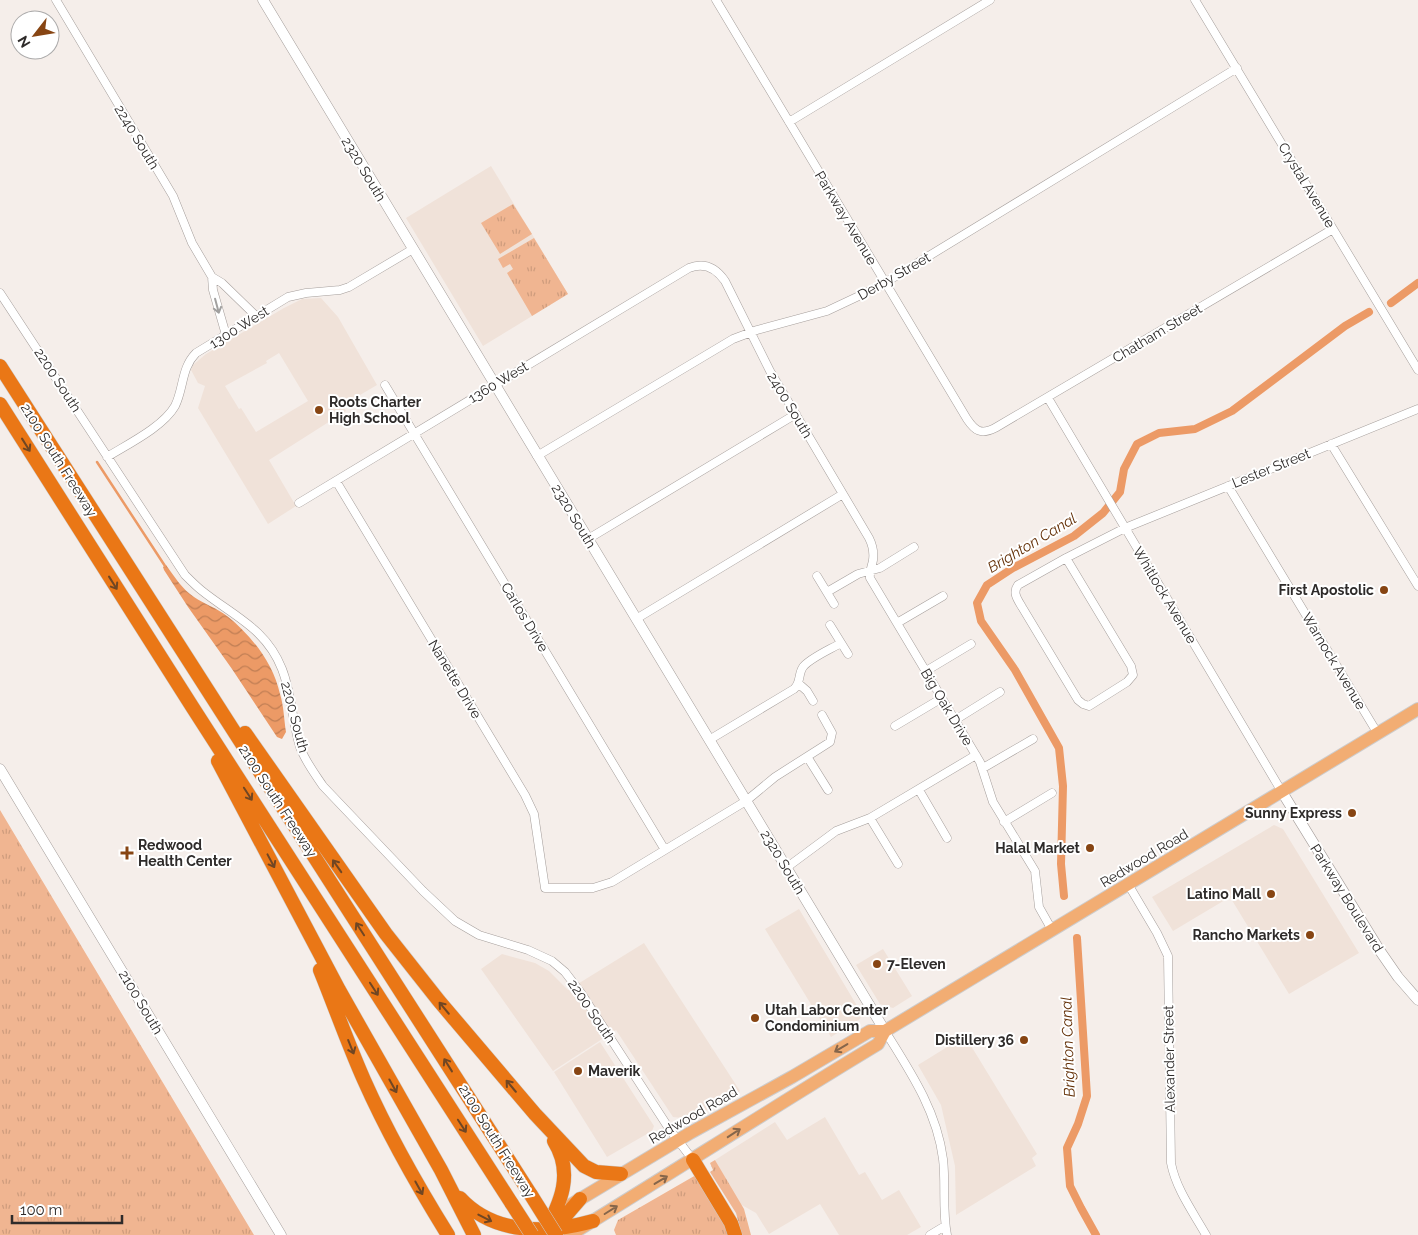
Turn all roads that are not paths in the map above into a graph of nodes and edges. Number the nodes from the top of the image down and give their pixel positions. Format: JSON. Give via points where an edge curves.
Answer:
{"nodes":[{"id":1,"x":56,"y":0,"type":"edge"},
{"id":2,"x":263,"y":0,"type":"edge"},
{"id":3,"x":716,"y":0,"type":"edge"},
{"id":4,"x":990,"y":0,"type":"edge"},
{"id":5,"x":1196,"y":0,"type":"edge"},
{"id":6,"x":1237,"y":68,"type":"junction"},
{"id":7,"x":789,"y":122,"type":"junction"},
{"id":8,"x":1333,"y":229,"type":"junction"},
{"id":9,"x":413,"y":249,"type":"junction"},
{"id":10,"x":698,"y":264,"type":"joint"},
{"id":11,"x":212,"y":277,"type":"junction"},
{"id":12,"x":885,"y":283,"type":"junction"},
{"id":13,"x":0,"y":293,"type":"edge"},
{"id":14,"x":256,"y":316,"type":"junction"},
{"id":15,"x":750,"y":332,"type":"junction"},
{"id":16,"x":226,"y":335,"type":"junction"},
{"id":17,"x":0,"y":366,"type":"edge"},
{"id":18,"x":1418,"y":370,"type":"edge"},
{"id":19,"x":494,"y":384,"type":"junction"},
{"id":20,"x":385,"y":385,"type":"dead end"},
{"id":21,"x":1048,"y":398,"type":"junction"},
{"id":22,"x":0,"y":404,"type":"edge"},
{"id":23,"x":1418,"y":409,"type":"edge"},
{"id":24,"x":796,"y":414,"type":"junction"},
{"id":25,"x":980,"y":432,"type":"joint"},
{"id":26,"x":414,"y":433,"type":"junction"},
{"id":27,"x":1331,"y":444,"type":"junction"},
{"id":28,"x":538,"y":456,"type":"junction"},
{"id":29,"x":107,"y":457,"type":"junction"},
{"id":30,"x":336,"y":480,"type":"junction"},
{"id":31,"x":1228,"y":486,"type":"junction"},
{"id":32,"x":843,"y":494,"type":"junction"},
{"id":33,"x":299,"y":503,"type":"dead end"},
{"id":34,"x":1126,"y":528,"type":"junction"},
{"id":35,"x":588,"y":539,"type":"junction"},
{"id":36,"x":914,"y":547,"type":"dead end"},
{"id":37,"x":872,"y":555,"type":"joint"},
{"id":38,"x":1066,"y":558,"type":"junction"},
{"id":39,"x":870,"y":570,"type":"junction"},
{"id":40,"x":817,"y":576,"type":"dead end"},
{"id":41,"x":1418,"y":586,"type":"edge"},
{"id":42,"x":827,"y":592,"type":"junction"},
{"id":43,"x":943,"y":596,"type":"dead end"},
{"id":44,"x":151,"y":604,"type":"junction"},
{"id":45,"x":834,"y":604,"type":"dead end"},
{"id":46,"x":636,"y":619,"type":"junction"},
{"id":47,"x":897,"y":623,"type":"junction"},
{"id":48,"x":830,"y":625,"type":"dead end"},
{"id":49,"x":841,"y":643,"type":"junction"},
{"id":50,"x":971,"y":644,"type":"dead end"},
{"id":51,"x":848,"y":654,"type":"dead end"},
{"id":52,"x":926,"y":671,"type":"junction"},
{"id":53,"x":798,"y":684,"type":"junction"},
{"id":54,"x":1000,"y":692,"type":"dead end"},
{"id":55,"x":942,"y":698,"type":"junction"},
{"id":56,"x":813,"y":701,"type":"dead end"},
{"id":57,"x":193,"y":708,"type":"junction"},
{"id":58,"x":1418,"y":709,"type":"edge"},
{"id":59,"x":822,"y":715,"type":"dead end"},
{"id":60,"x":955,"y":720,"type":"junction"},
{"id":61,"x":895,"y":726,"type":"dead end"},
{"id":62,"x":1378,"y":734,"type":"junction"},
{"id":63,"x":1033,"y":739,"type":"dead end"},
{"id":64,"x":709,"y":740,"type":"junction"},
{"id":65,"x":976,"y":755,"type":"junction"},
{"id":66,"x":808,"y":758,"type":"junction"},
{"id":67,"x":983,"y":768,"type":"junction"},
{"id":68,"x":0,"y":769,"type":"edge"},
{"id":69,"x":828,"y":790,"type":"dead end"},
{"id":70,"x":919,"y":790,"type":"junction"},
{"id":71,"x":1282,"y":792,"type":"junction"},
{"id":72,"x":1052,"y":793,"type":"dead end"},
{"id":73,"x":746,"y":801,"type":"junction"},
{"id":74,"x":870,"y":818,"type":"junction"},
{"id":75,"x":1004,"y":822,"type":"junction"},
{"id":76,"x":947,"y":838,"type":"dead end"},
{"id":77,"x":665,"y":850,"type":"junction"},
{"id":78,"x":898,"y":864,"type":"dead end"},
{"id":79,"x":786,"y":868,"type":"junction"},
{"id":80,"x":1128,"y":884,"type":"junction"},
{"id":81,"x":294,"y":905,"type":"junction"},
{"id":82,"x":1052,"y":930,"type":"junction"},
{"id":83,"x":1418,"y":1000,"type":"edge"},
{"id":84,"x":885,"y":1031,"type":"junction"},
{"id":85,"x":535,"y":1114,"type":"junction"},
{"id":86,"x":678,"y":1140,"type":"junction"},
{"id":87,"x":693,"y":1160,"type":"junction"},
{"id":88,"x":441,"y":1170,"type":"junction"},
{"id":89,"x":622,"y":1174,"type":"junction"},
{"id":90,"x":580,"y":1199,"type":"junction"},
{"id":91,"x":555,"y":1214,"type":"junction"},
{"id":92,"x":593,"y":1221,"type":"junction"},
{"id":93,"x":945,"y":1226,"type":"junction"},
{"id":94,"x":527,"y":1233,"type":"edge"},
{"id":95,"x":550,"y":1233,"type":"edge"},
{"id":96,"x":281,"y":1235,"type":"edge"},
{"id":97,"x":448,"y":1235,"type":"edge"},
{"id":98,"x":474,"y":1235,"type":"edge"},
{"id":99,"x":570,"y":1235,"type":"edge"},
{"id":100,"x":735,"y":1235,"type":"edge"},
{"id":101,"x":930,"y":1235,"type":"edge"},
{"id":102,"x":947,"y":1235,"type":"edge"},
{"id":103,"x":1206,"y":1235,"type":"edge"}],
"edges":[{"from":1,"to":11,"type":"street","name":"2240 South","via":[[173,196],[192,243]]},
{"from":2,"to":9,"type":"street","name":"2320 South"},
{"from":3,"to":7,"type":"street","name":"Parkway Avenue"},
{"from":4,"to":7,"type":"street"},
{"from":5,"to":6,"type":"street","name":"Crystal Avenue"},
{"from":6,"to":8,"type":"street","name":"Crystal Avenue"},
{"from":6,"to":12,"type":"street","name":"Derby Street"},
{"from":7,"to":12,"type":"street","name":"Parkway Avenue"},
{"from":8,"to":18,"type":"street","name":"Crystal Avenue"},
{"from":8,"to":21,"type":"street","name":"Chatham Street"},
{"from":9,"to":14,"type":"street","name":"1300 West","via":[[349,287],[298,294]]},
{"from":9,"to":19,"type":"street","name":"2320 South"},
{"from":10,"to":15,"type":"street","name":"2400 South","via":[[720,274]]},
{"from":10,"to":19,"type":"street","name":"1360 West"},
{"from":11,"to":14,"type":"street","name":"2240 South"},
{"from":11,"to":16,"type":"street","name":"2240 South","one_way":true},
{"from":12,"to":15,"type":"street","name":"Derby Street","via":[[828,311]]},
{"from":12,"to":25,"type":"street","name":"Parkway Avenue","via":[[967,419]]},
{"from":13,"to":29,"type":"street","name":"2200 South"},
{"from":14,"to":16,"type":"street","name":"1300 West"},
{"from":15,"to":24,"type":"street","name":"2400 South"},
{"from":15,"to":28,"type":"street","name":"Derby Street","via":[[725,343]]},
{"from":16,"to":29,"type":"street","name":"1300 West","via":[[190,359],[176,404],[167,417]]},
{"from":17,"to":44,"type":"highway","name":"2100 South Freeway"},
{"from":19,"to":26,"type":"street","name":"1360 West"},
{"from":19,"to":28,"type":"street","name":"2320 South"},
{"from":20,"to":26,"type":"street","name":"Carlos Drive"},
{"from":21,"to":25,"type":"street","name":"Chatham Street","via":[[987,432]]},
{"from":21,"to":34,"type":"street","name":"Whitlock Avenue"},
{"from":22,"to":57,"type":"highway","name":"2100 South Freeway","one_way":true},
{"from":23,"to":27,"type":"street","name":"Lester Street"},
{"from":24,"to":32,"type":"street","name":"2400 South"},
{"from":24,"to":35,"type":"street"},
{"from":26,"to":30,"type":"street","name":"1360 West"},
{"from":26,"to":77,"type":"street","name":"Carlos Drive"},
{"from":27,"to":31,"type":"street","name":"Lester Street"},
{"from":27,"to":41,"type":"street"},
{"from":28,"to":35,"type":"street","name":"2320 South"},
{"from":29,"to":86,"type":"street","name":"2200 South","via":[[185,574],[247,622],[273,651],[292,702],[300,747],[323,786],[456,921],[479,935],[542,955],[565,972]]},
{"from":30,"to":33,"type":"street","name":"1360 West"},
{"from":30,"to":77,"type":"street","name":"Nanette Drive","via":[[525,795],[534,814],[545,888],[593,888],[612,882]]},
{"from":31,"to":34,"type":"street","name":"Lester Street"},
{"from":31,"to":62,"type":"street","name":"Warnock Avenue"},
{"from":32,"to":37,"type":"street","name":"2400 South","via":[[870,538]]},
{"from":32,"to":46,"type":"street"},
{"from":34,"to":38,"type":"street","name":"Lester Street"},
{"from":34,"to":71,"type":"street","name":"Whitlock Avenue"},
{"from":35,"to":46,"type":"street","name":"2320 South"},
{"from":36,"to":39,"type":"street","via":[[880,568]]},
{"from":37,"to":39,"type":"street","name":"Big Oak Drive"},
{"from":38,"to":38,"type":"street","name":"Lester Street","via":[[1021,584],[1015,591],[1078,700],[1089,706],[1133,675],[1131,666]]},
{"from":39,"to":42,"type":"street"},
{"from":39,"to":47,"type":"street","name":"Big Oak Drive","via":[[870,578]]},
{"from":40,"to":42,"type":"street"},
{"from":42,"to":45,"type":"street"},
{"from":43,"to":47,"type":"street"},
{"from":85,"to":44,"type":"highway","one_way":true,"via":[[386,934],[182,640]]},
{"from":95,"to":44,"type":"highway","name":"2100 South Freeway","one_way":true,"bridge":true,"via":[[531,1195]]},
{"from":46,"to":64,"type":"street","name":"2320 South"},
{"from":47,"to":52,"type":"street","name":"Big Oak Drive"},
{"from":48,"to":49,"type":"street"},
{"from":49,"to":51,"type":"street"},
{"from":49,"to":53,"type":"street","via":[[806,664]]},
{"from":50,"to":52,"type":"street"},
{"from":52,"to":55,"type":"street","name":"Big Oak Drive"},
{"from":53,"to":56,"type":"street"},
{"from":53,"to":64,"type":"street"},
{"from":54,"to":60,"type":"street"},
{"from":55,"to":60,"type":"street","name":"Big Oak Drive"},
{"from":55,"to":61,"type":"street"},
{"from":57,"to":81,"type":"highway","one_way":true,"via":[[229,784]]},
{"from":57,"to":94,"type":"highway","name":"2100 South Freeway","one_way":true,"bridge":true,"via":[[512,1204]]},
{"from":58,"to":62,"type":"main road","name":"Redwood Road"},
{"from":59,"to":66,"type":"street","via":[[832,738]]},
{"from":60,"to":65,"type":"street","name":"Big Oak Drive"},
{"from":62,"to":71,"type":"main road","name":"Redwood Road"},
{"from":63,"to":67,"type":"street"},
{"from":64,"to":73,"type":"street","name":"2320 South"},
{"from":65,"to":67,"type":"street","name":"Big Oak Drive"},
{"from":65,"to":70,"type":"street"},
{"from":66,"to":69,"type":"street"},
{"from":66,"to":73,"type":"street","via":[[775,777]]},
{"from":67,"to":75,"type":"street","name":"Big Oak Drive","via":[[989,795]]},
{"from":68,"to":96,"type":"street","name":"2100 South"},
{"from":70,"to":74,"type":"street"},
{"from":70,"to":76,"type":"street"},
{"from":71,"to":80,"type":"main road","name":"Redwood Road"},
{"from":71,"to":83,"type":"street","name":"Parkway Boulevard","via":[[1380,951]]},
{"from":72,"to":75,"type":"street"},
{"from":73,"to":77,"type":"street"},
{"from":73,"to":79,"type":"street","name":"2320 South"},
{"from":74,"to":78,"type":"street"},
{"from":74,"to":79,"type":"street","via":[[836,831]]},
{"from":75,"to":82,"type":"street","name":"Big Oak Drive","via":[[1027,860],[1039,907]]},
{"from":79,"to":84,"type":"street","name":"2320 South"},
{"from":80,"to":82,"type":"main road","name":"Redwood Road"},
{"from":80,"to":103,"type":"street","name":"Alexander Street","via":[[1168,956],[1171,1163],[1178,1186]]},
{"from":81,"to":88,"type":"highway","one_way":true},
{"from":81,"to":97,"type":"highway","one_way":true,"via":[[364,1081],[423,1196]]},
{"from":82,"to":84,"type":"main road","name":"Redwood Road"},
{"from":84,"to":86,"type":"main road","name":"Redwood Road","one_way":true,"via":[[870,1031]]},
{"from":87,"to":84,"type":"main road","name":"Redwood Road","one_way":true,"via":[[878,1044]]},
{"from":84,"to":93,"type":"street","via":[[912,1075],[934,1121],[944,1166]]},
{"from":85,"to":89,"type":"highway","via":[[584,1166],[596,1172]]},
{"from":85,"to":91,"type":"highway","via":[[559,1148],[564,1165],[563,1191]]},
{"from":86,"to":87,"type":"street","name":"2200 South"},
{"from":86,"to":89,"type":"main road","name":"Redwood Road"},
{"from":92,"to":87,"type":"main road","name":"Redwood Road","one_way":true},
{"from":87,"to":100,"type":"highway","via":[[732,1223]]},
{"from":88,"to":94,"type":"highway","one_way":true,"via":[[460,1198],[478,1214]]},
{"from":88,"to":98,"type":"highway"},
{"from":89,"to":90,"type":"main road","name":"Redwood Road"},
{"from":90,"to":91,"type":"main road","name":"Redwood Road"},
{"from":90,"to":95,"type":"highway"},
{"from":91,"to":94,"type":"main road","name":"Redwood Road"},
{"from":91,"to":95,"type":"highway"},
{"from":92,"to":95,"type":"highway"},
{"from":92,"to":99,"type":"main road","name":"Redwood Road"},
{"from":93,"to":101,"type":"street"},
{"from":93,"to":102,"type":"street"},
{"from":94,"to":95,"type":"highway"}]}
